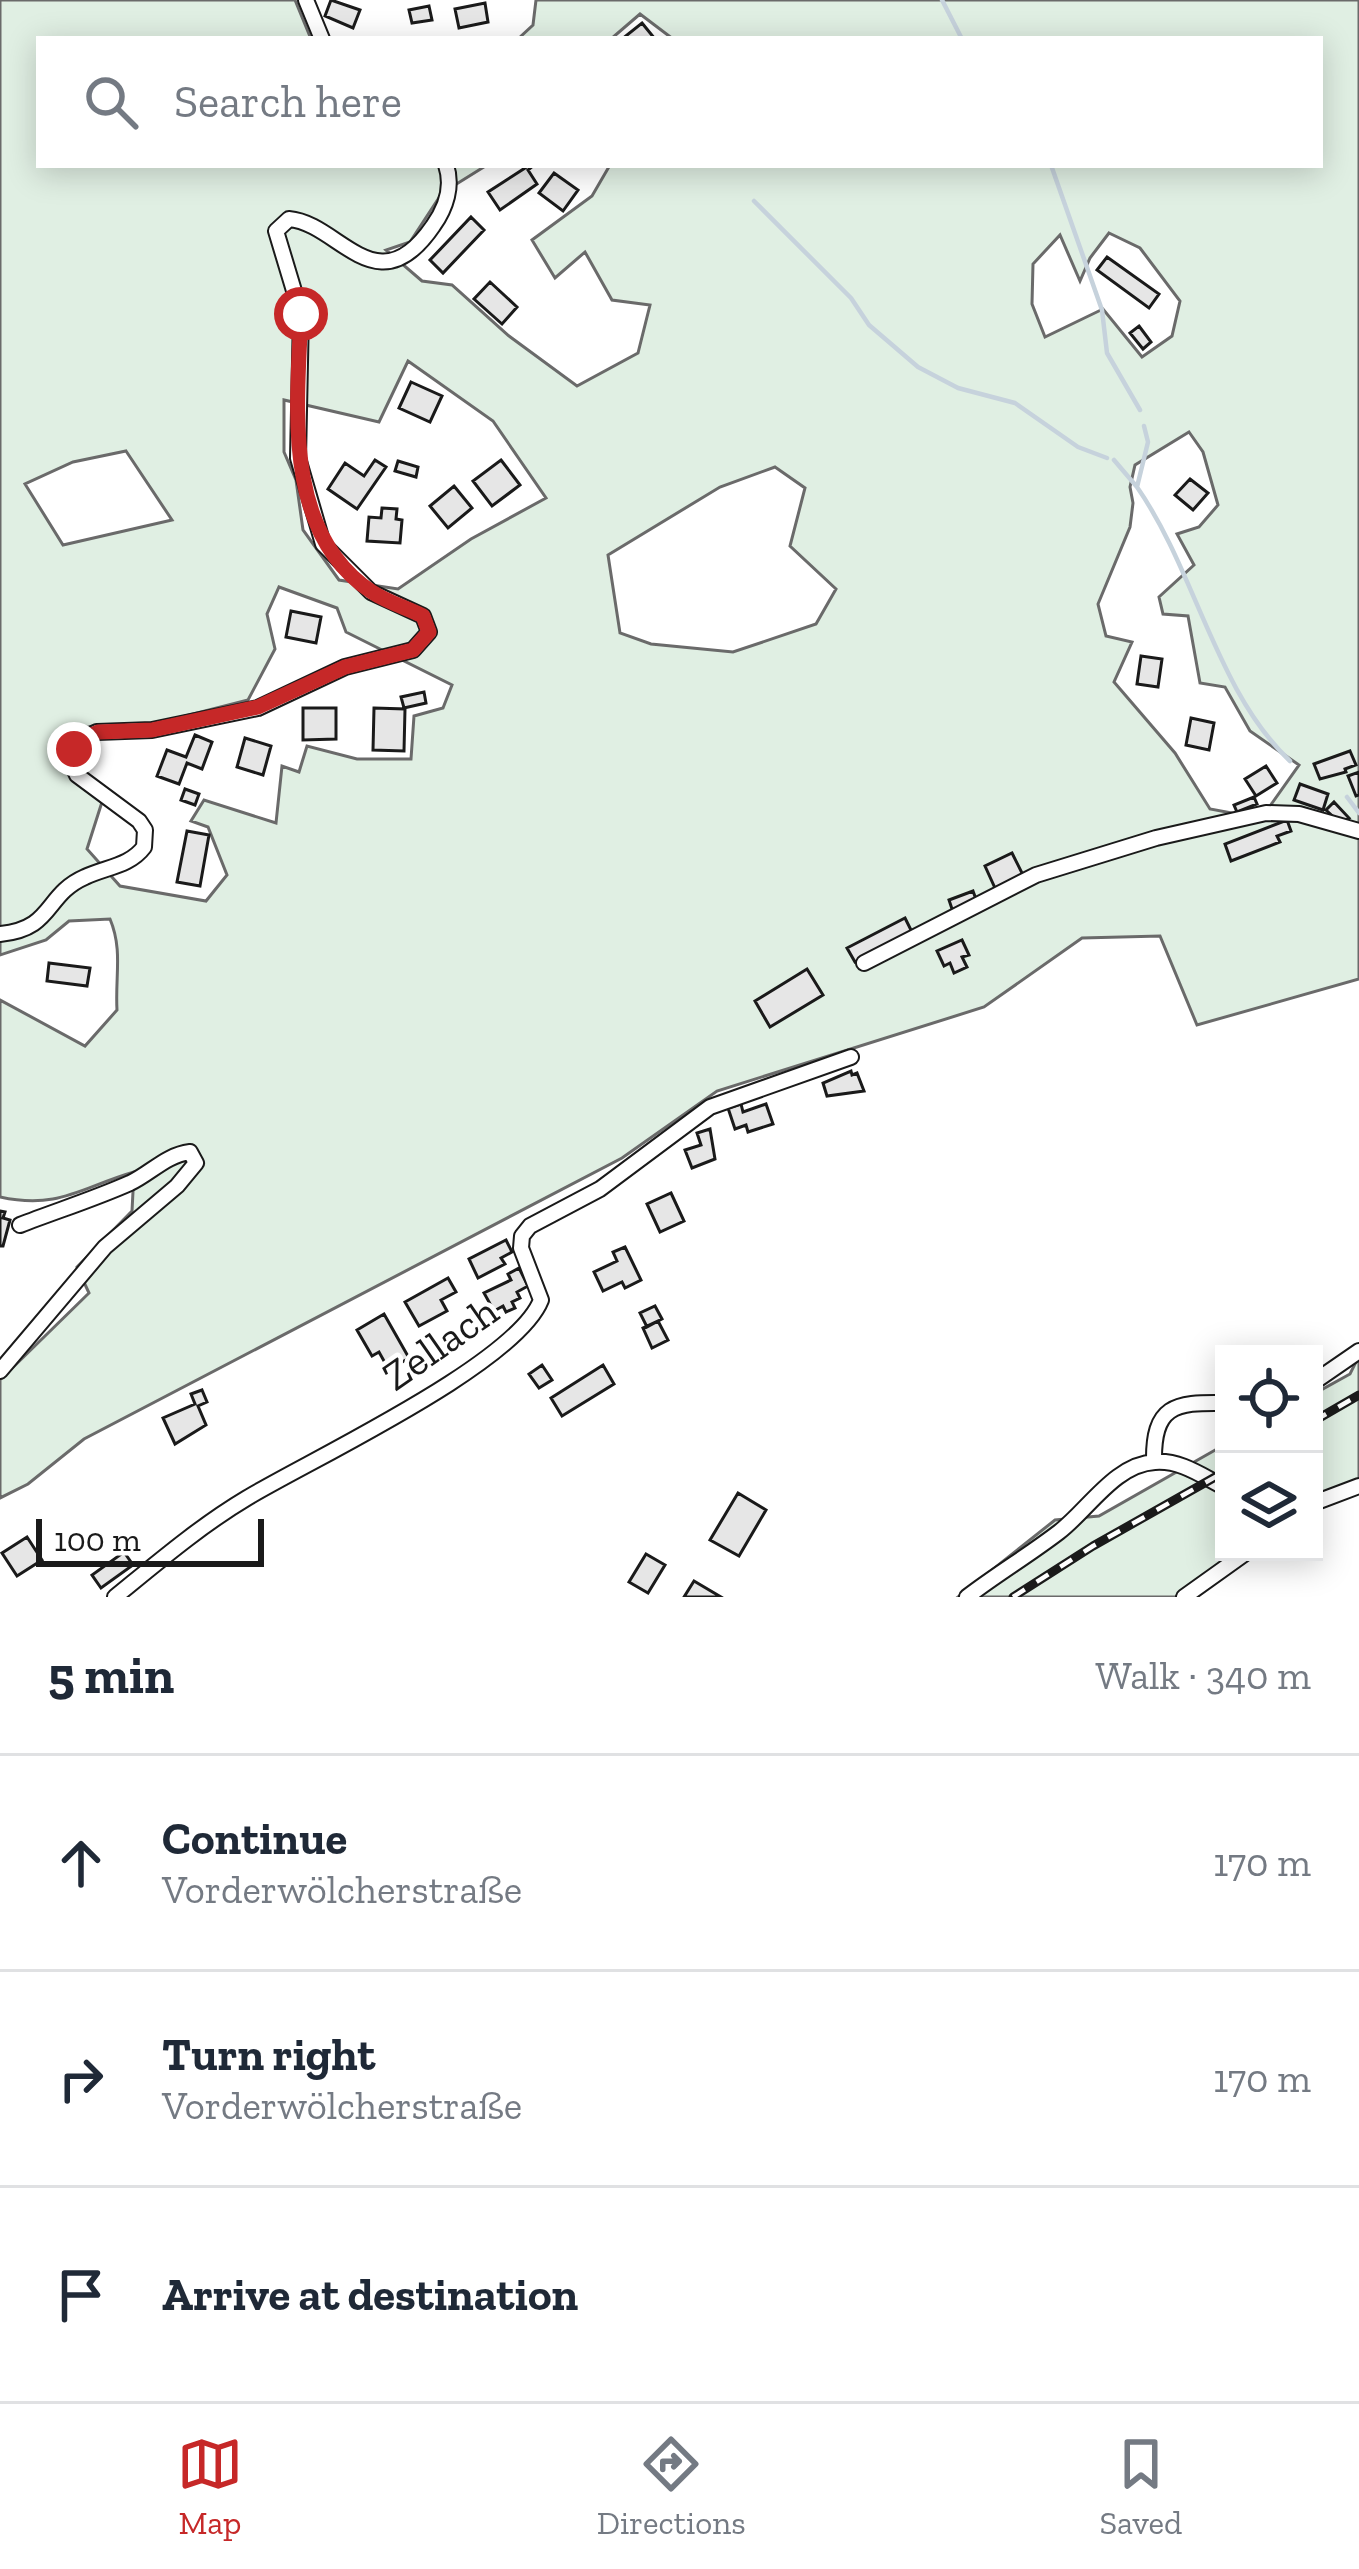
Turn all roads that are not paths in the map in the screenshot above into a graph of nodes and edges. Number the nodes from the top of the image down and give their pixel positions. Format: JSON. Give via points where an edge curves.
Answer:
{"nodes":[{"id":1,"x":306,"y":0,"type":"edge"},
{"id":2,"x":321,"y":36,"type":"edge"},
{"id":3,"x":447,"y":168,"type":"edge"},
{"id":4,"x":1359,"y":831,"type":"edge"},
{"id":5,"x":0,"y":934,"type":"edge"},
{"id":6,"x":864,"y":963,"type":"dead end"},
{"id":7,"x":850,"y":1058,"type":"dead end"},
{"id":8,"x":20,"y":1225,"type":"dead end"},
{"id":9,"x":1359,"y":1351,"type":"edge"},
{"id":10,"x":0,"y":1371,"type":"edge"},
{"id":11,"x":1323,"y":1376,"type":"edge"},
{"id":12,"x":1215,"y":1403,"type":"edge"},
{"id":13,"x":1154,"y":1462,"type":"junction"},
{"id":14,"x":1215,"y":1482,"type":"edge"},
{"id":15,"x":1359,"y":1486,"type":"edge"},
{"id":16,"x":1323,"y":1500,"type":"edge"},
{"id":17,"x":1234,"y":1561,"type":"edge"},
{"id":18,"x":115,"y":1597,"type":"edge"},
{"id":19,"x":967,"y":1597,"type":"edge"},
{"id":20,"x":1184,"y":1597,"type":"edge"}],
"edges":[{"from":1,"to":2,"type":"street"},
{"from":3,"to":5,"type":"street","via":[[439,219],[400,258],[365,258],[301,220],[276,231],[301,314],[298,458],[323,544],[370,592],[423,616],[429,632],[413,650],[345,667],[258,707],[80,740],[71,762],[77,775],[140,821],[144,847],[78,880],[40,922]]},
{"from":4,"to":6,"type":"street","via":[[1266,813],[1156,838],[1036,874]]},
{"from":7,"to":18,"type":"street","name":"Zellach","via":[[710,1106],[600,1190],[530,1226],[521,1248],[541,1300],[502,1347],[244,1500]]},
{"from":8,"to":10,"type":"street","via":[[137,1179],[172,1155],[194,1156],[177,1186],[105,1247]]},
{"from":9,"to":11,"type":"street"},
{"from":12,"to":13,"type":"street","via":[[1172,1408],[1155,1430]]},
{"from":13,"to":14,"type":"street"},
{"from":13,"to":19,"type":"street","via":[[1127,1471],[1062,1530]]},
{"from":15,"to":16,"type":"street"},
{"from":17,"to":20,"type":"street"}]}
